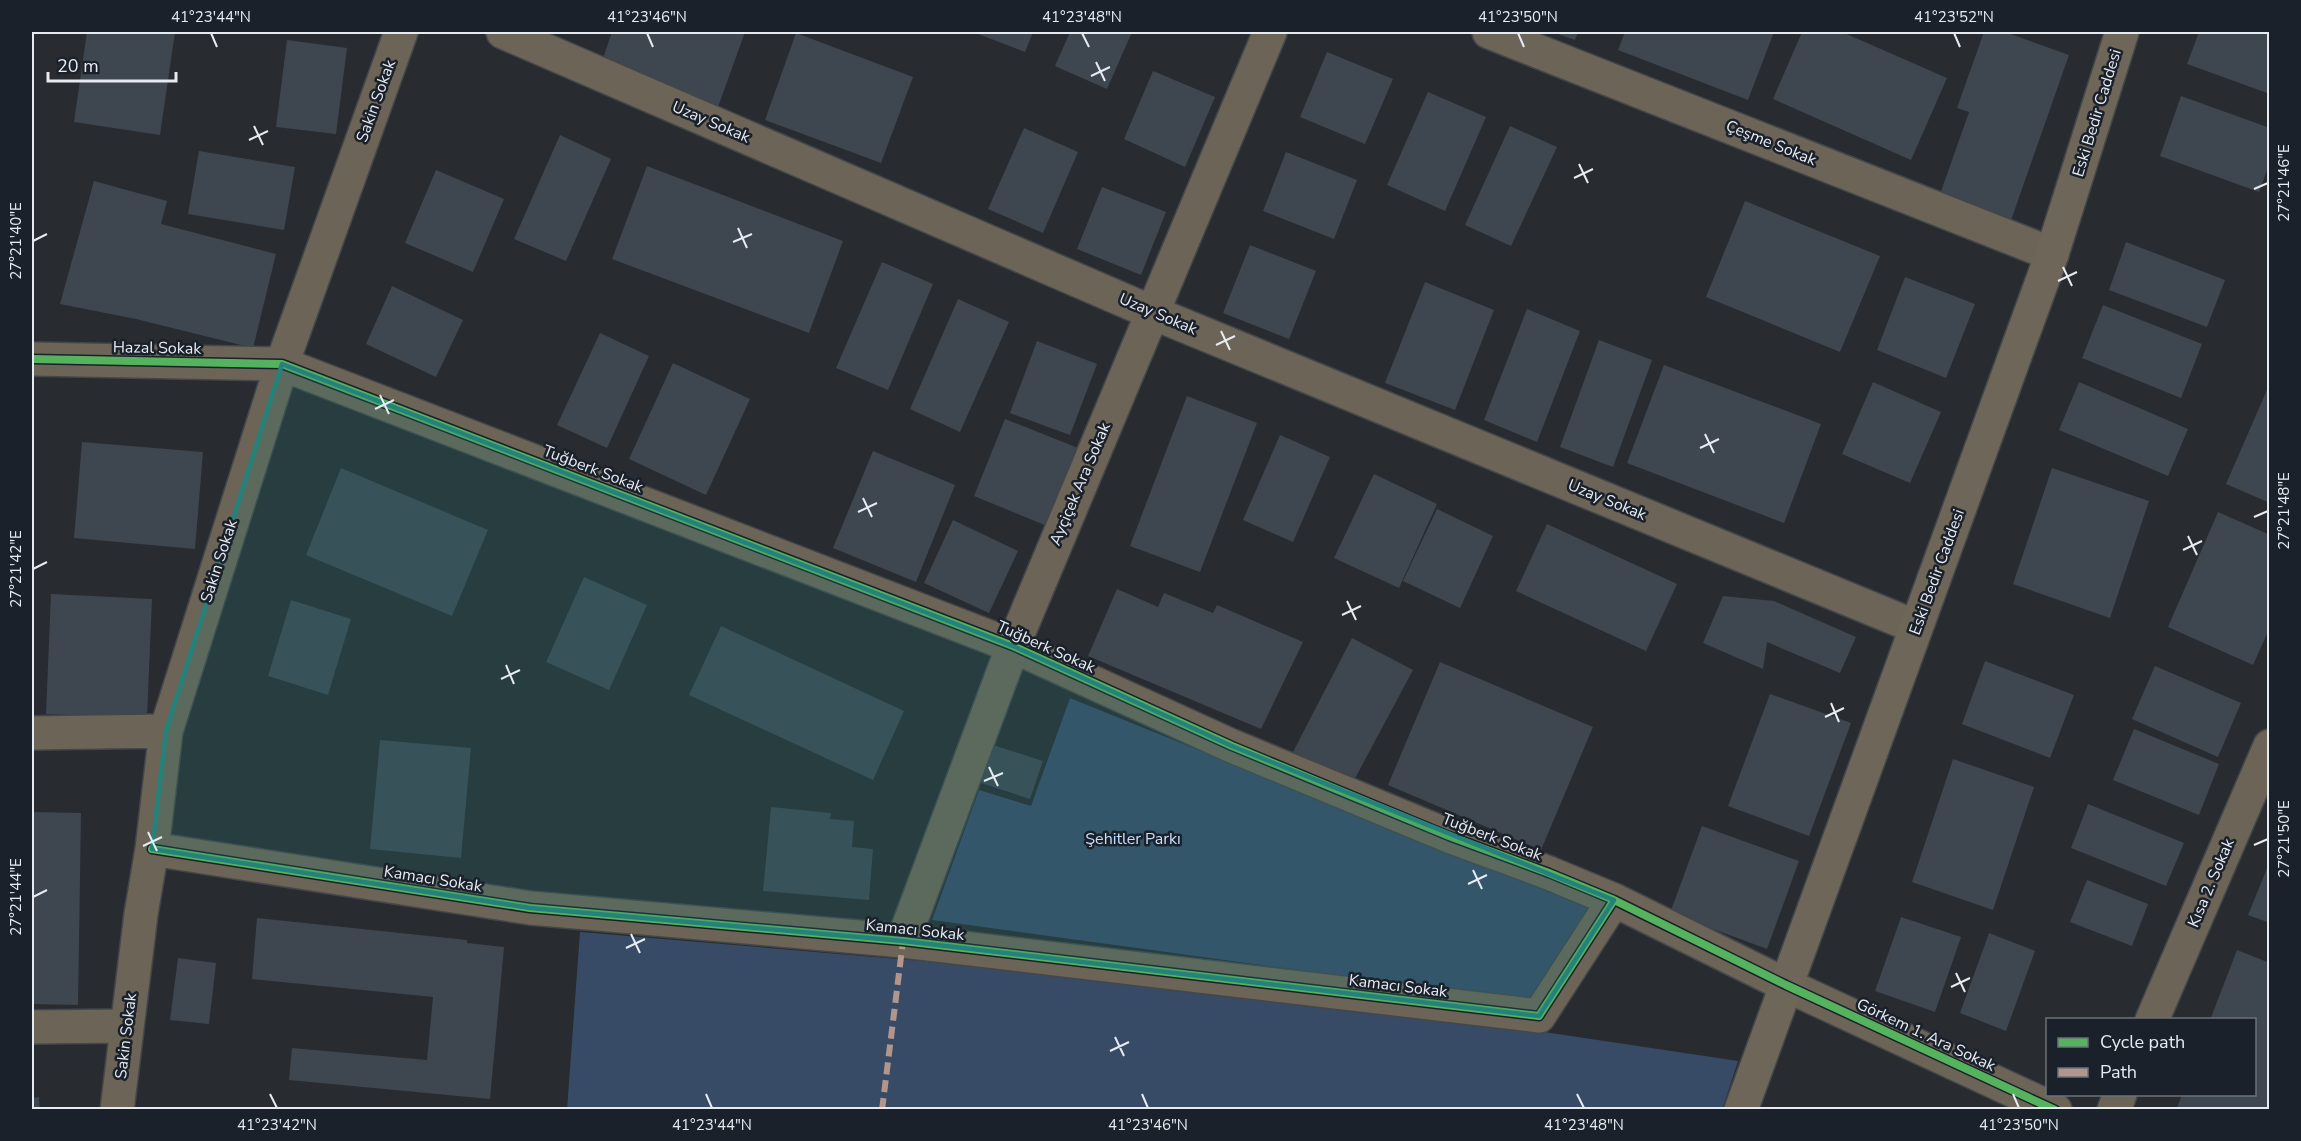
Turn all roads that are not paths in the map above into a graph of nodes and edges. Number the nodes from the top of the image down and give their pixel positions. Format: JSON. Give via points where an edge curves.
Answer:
{"nodes":[{"id":1,"x":401,"y":32,"type":"edge"},
{"id":2,"x":503,"y":32,"type":"edge"},
{"id":3,"x":1270,"y":32,"type":"edge"},
{"id":4,"x":1489,"y":32,"type":"edge"},
{"id":5,"x":2122,"y":32,"type":"edge"},
{"id":6,"x":2052,"y":254,"type":"junction"},
{"id":7,"x":1152,"y":312,"type":"junction"},
{"id":8,"x":32,"y":359,"type":"edge"},
{"id":9,"x":282,"y":363,"type":"junction"},
{"id":10,"x":1917,"y":627,"type":"junction"},
{"id":11,"x":1013,"y":646,"type":"junction"},
{"id":12,"x":166,"y":731,"type":"junction"},
{"id":13,"x":32,"y":733,"type":"edge"},
{"id":14,"x":2270,"y":746,"type":"edge"},
{"id":15,"x":152,"y":849,"type":"junction"},
{"id":16,"x":1614,"y":900,"type":"junction"},
{"id":17,"x":903,"y":941,"type":"junction"},
{"id":18,"x":1786,"y":985,"type":"junction"},
{"id":19,"x":2153,"y":1018,"type":"edge"},
{"id":20,"x":127,"y":1026,"type":"junction"},
{"id":21,"x":32,"y":1027,"type":"edge"},
{"id":22,"x":2120,"y":1096,"type":"edge"},
{"id":23,"x":117,"y":1110,"type":"edge"},
{"id":24,"x":1741,"y":1110,"type":"edge"},
{"id":25,"x":2055,"y":1110,"type":"edge"},
{"id":26,"x":2114,"y":1110,"type":"edge"}],
"edges":[{"from":1,"to":9,"type":"street","name":"Sakin Sokak"},
{"from":2,"to":7,"type":"street","name":"Uzay Sokak"},
{"from":3,"to":7,"type":"street","name":"Ayçiçek Ara Sokak"},
{"from":4,"to":6,"type":"street","name":"Çeşme Sokak"},
{"from":5,"to":6,"type":"main road","name":"Eski Bedir Caddesi"},
{"from":6,"to":10,"type":"main road","name":"Eski Bedir Caddesi"},
{"from":7,"to":10,"type":"street","name":"Uzay Sokak"},
{"from":7,"to":11,"type":"street","name":"Ayçiçek Ara Sokak"},
{"from":8,"to":9,"type":"street","name":"Hazal Sokak"},
{"from":9,"to":11,"type":"street","name":"Tuğberk Sokak"},
{"from":9,"to":12,"type":"street","name":"Sakin Sokak"},
{"from":10,"to":18,"type":"main road","name":"Eski Bedir Caddesi"},
{"from":11,"to":16,"type":"street","name":"Tuğberk Sokak","via":[[1232,746]]},
{"from":11,"to":17,"type":"street","name":"Ayçiçek Ara Sokak"},
{"from":12,"to":13,"type":"street"},
{"from":12,"to":15,"type":"street","name":"Sakin Sokak"},
{"from":14,"to":19,"type":"street","name":"Kısa 2. Sokak"},
{"from":15,"to":17,"type":"street","name":"Kamacı Sokak","via":[[530,908]]},
{"from":15,"to":20,"type":"street","name":"Sakin Sokak"},
{"from":16,"to":17,"type":"street","name":"Kamacı Sokak","via":[[1539,1017]]},
{"from":16,"to":18,"type":"street","name":"Tuğberk Sokak"},
{"from":18,"to":24,"type":"main road","name":"Eski Bedir Caddesi"},
{"from":18,"to":25,"type":"street","name":"Görkem 1. Ara Sokak"},
{"from":20,"to":21,"type":"street"},
{"from":20,"to":23,"type":"street","name":"Sakin Sokak"},
{"from":22,"to":26,"type":"street"}]}
